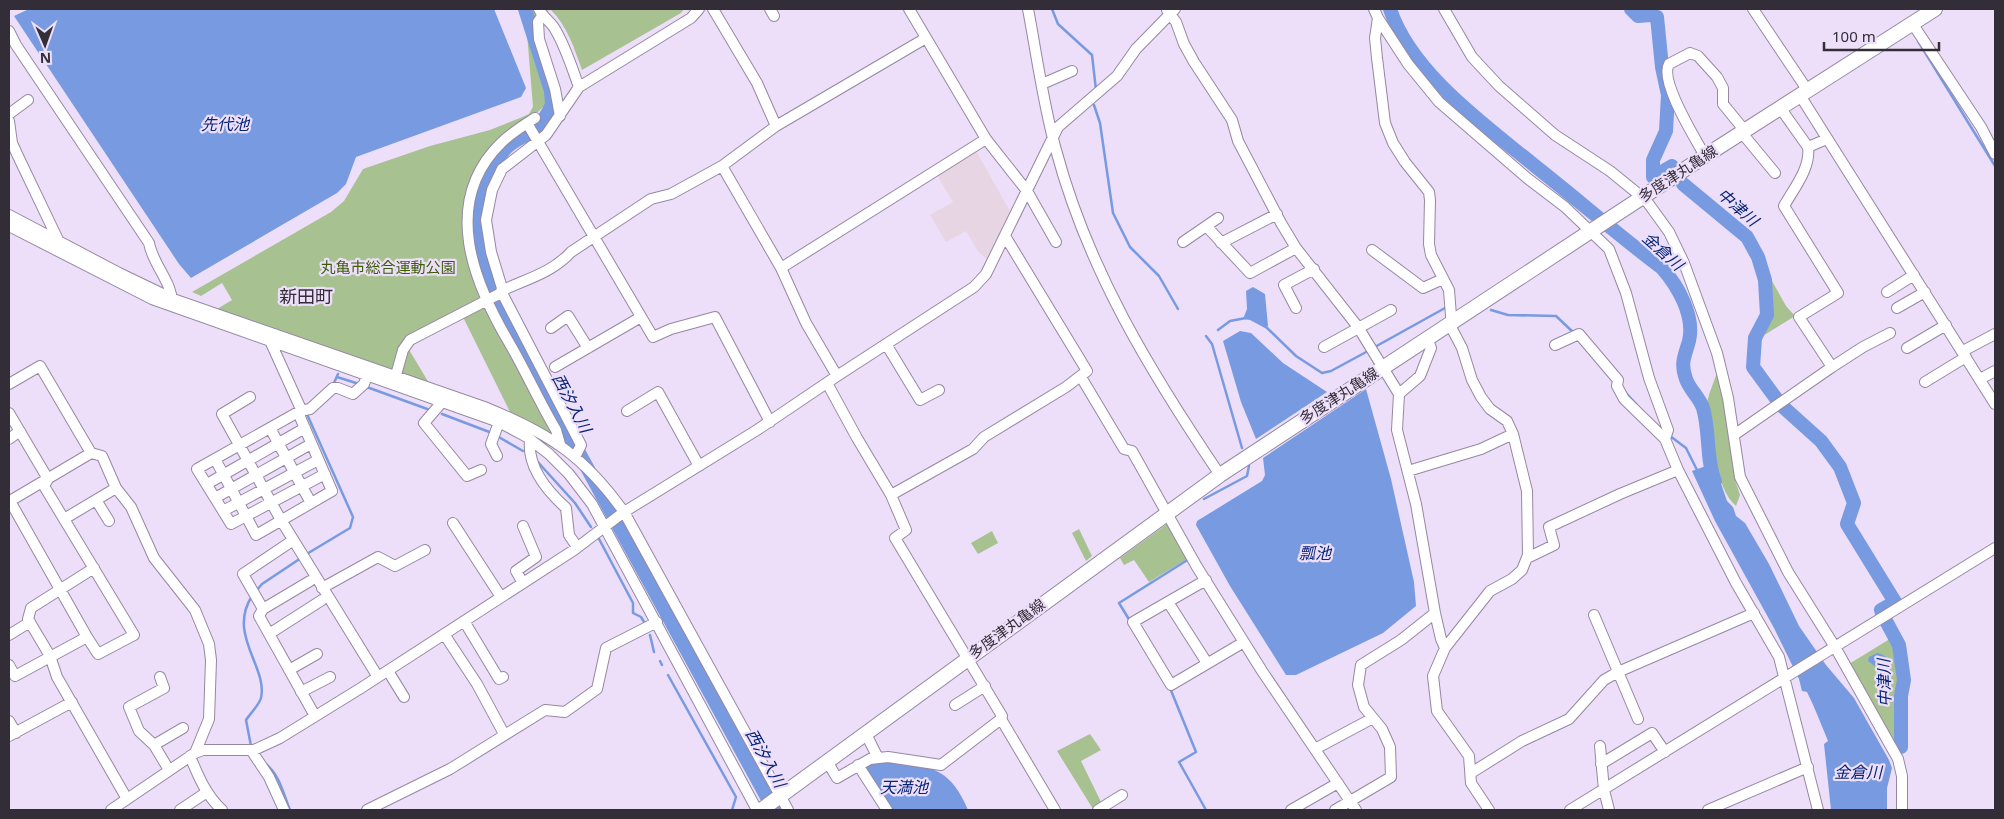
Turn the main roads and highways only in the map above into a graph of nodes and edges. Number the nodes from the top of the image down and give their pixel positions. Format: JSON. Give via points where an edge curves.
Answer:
{"nodes":[{"id":1,"x":1935,"y":9,"type":"edge"},
{"id":2,"x":768,"y":805,"type":"edge"}],
"edges":[{"from":1,"to":2,"type":"main road","name":"多度津丸亀線","via":[[1220,474]]}]}
